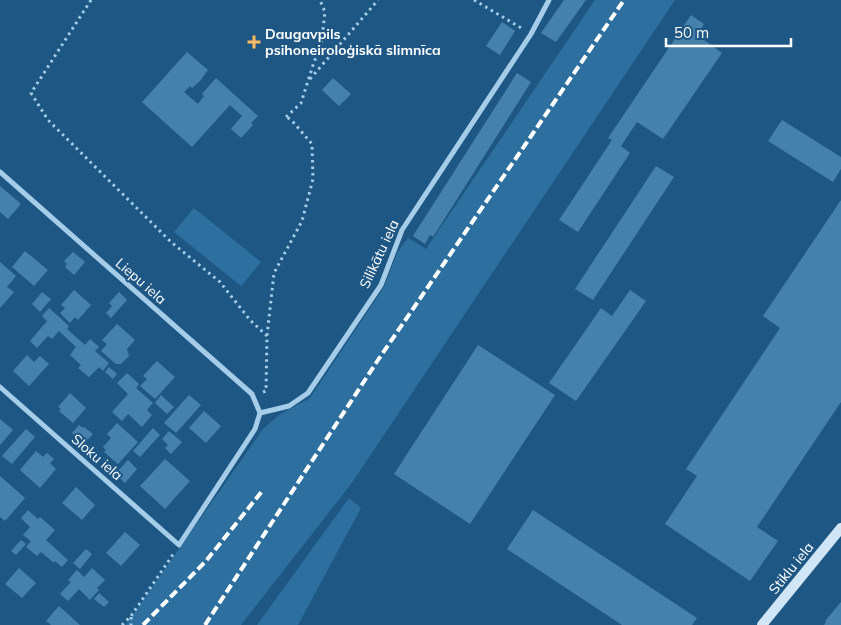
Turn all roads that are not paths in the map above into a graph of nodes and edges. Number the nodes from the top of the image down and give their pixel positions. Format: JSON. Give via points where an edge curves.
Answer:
{"nodes":[{"id":1,"x":549,"y":0,"type":"edge"},
{"id":2,"x":0,"y":172,"type":"edge"},
{"id":3,"x":0,"y":387,"type":"edge"},
{"id":4,"x":260,"y":413,"type":"junction"},
{"id":5,"x":841,"y":528,"type":"edge"},
{"id":6,"x":762,"y":625,"type":"edge"}],
"edges":[{"from":1,"to":4,"type":"street","name":"Silikātu iela","via":[[531,34],[402,230],[380,285],[308,393],[289,406]]},
{"from":2,"to":4,"type":"street","name":"Liepu iela","via":[[252,395]]},
{"from":3,"to":4,"type":"street","name":"Sloku iela","via":[[179,545],[254,429]]},
{"from":5,"to":6,"type":"street","name":"Stiklu iela"}]}
